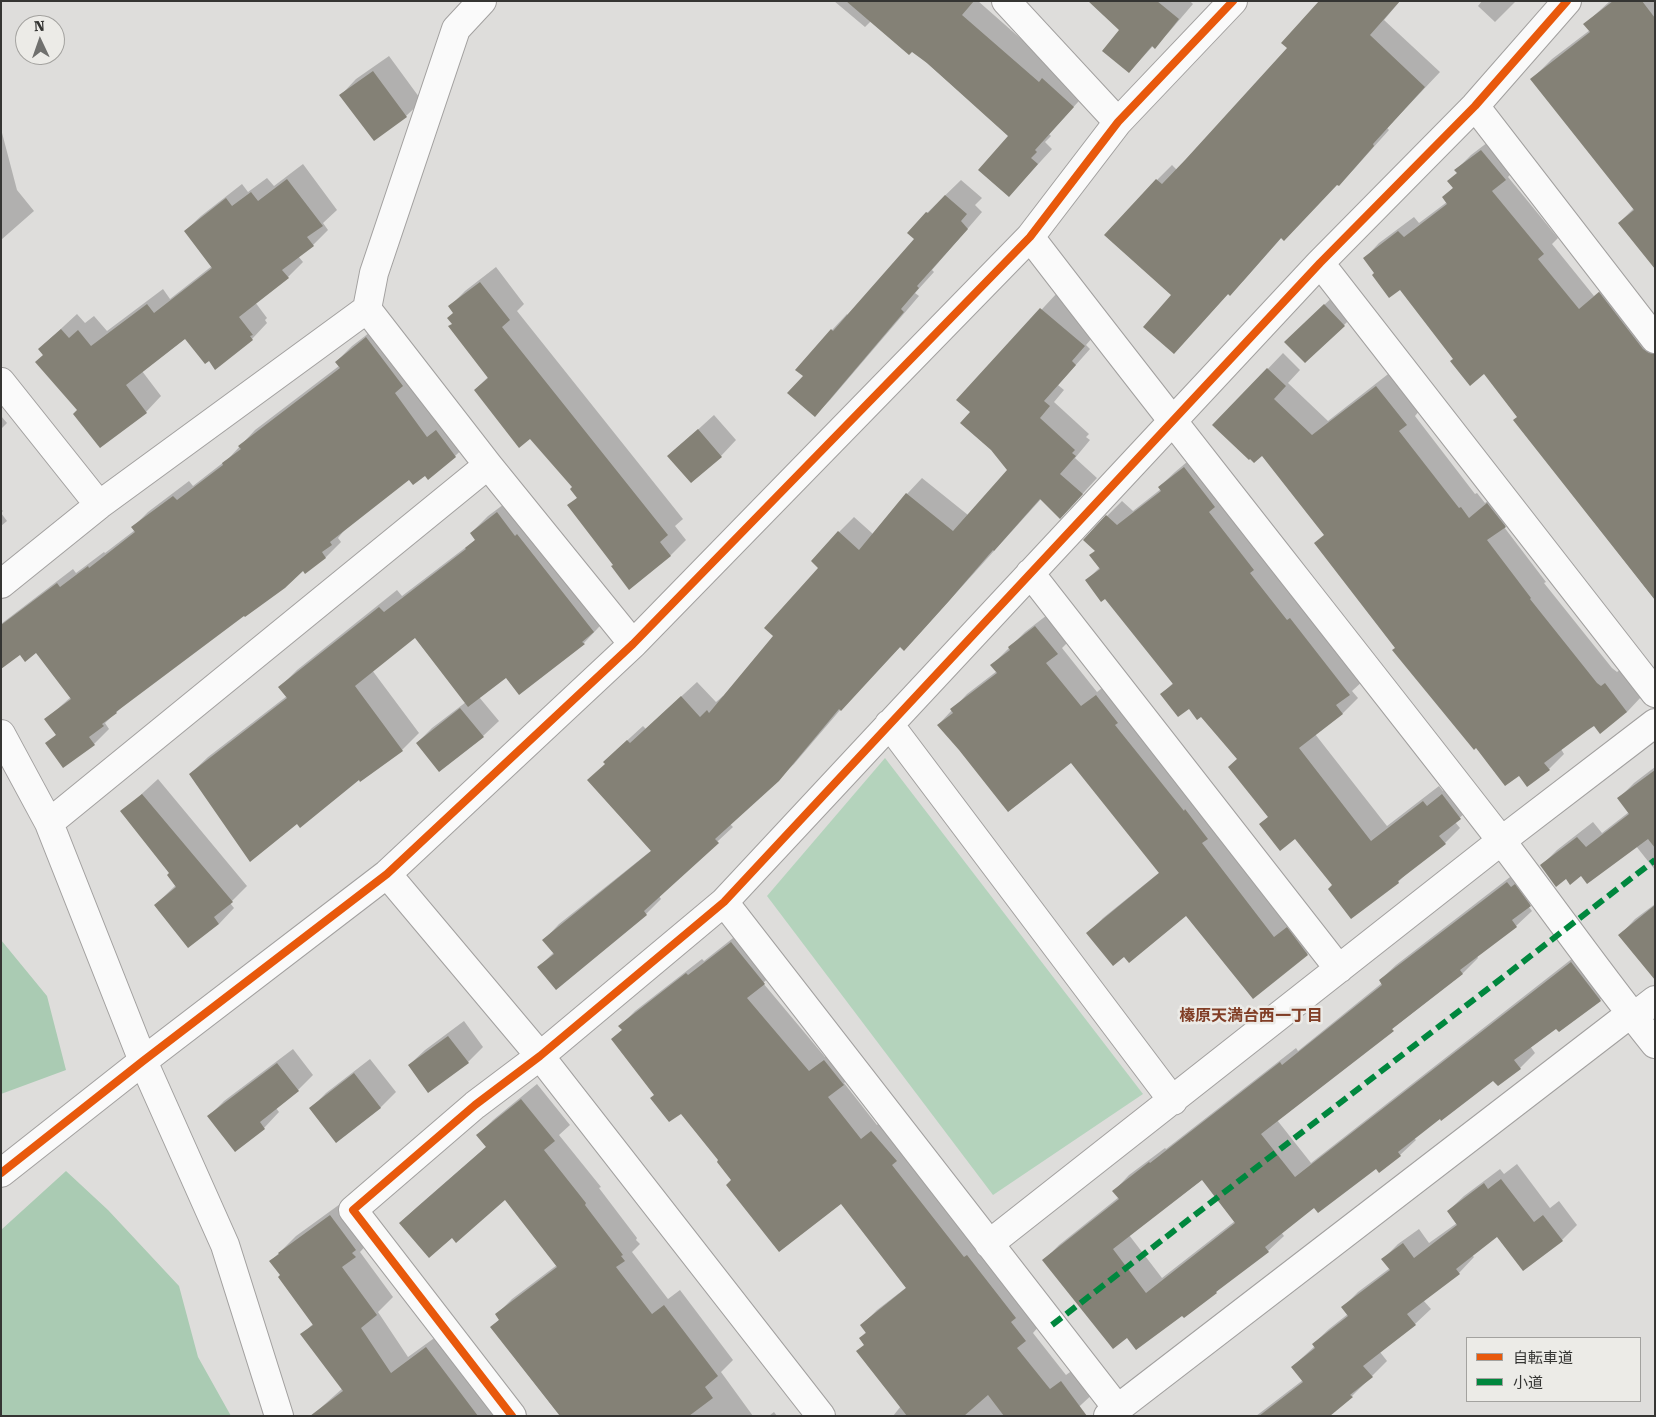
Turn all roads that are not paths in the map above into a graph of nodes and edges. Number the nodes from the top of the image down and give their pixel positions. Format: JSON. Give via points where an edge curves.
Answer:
{"nodes":[{"id":1,"x":482,"y":1,"type":"edge"},
{"id":2,"x":1006,"y":1,"type":"edge"},
{"id":3,"x":1233,"y":1,"type":"edge"},
{"id":4,"x":1568,"y":1,"type":"edge"},
{"id":5,"x":1475,"y":106,"type":"junction"},
{"id":6,"x":1118,"y":122,"type":"junction"},
{"id":7,"x":1030,"y":237,"type":"junction"},
{"id":8,"x":1320,"y":263,"type":"junction"},
{"id":9,"x":367,"y":308,"type":"junction"},
{"id":10,"x":1655,"y":339,"type":"edge"},
{"id":11,"x":1,"y":382,"type":"edge"},
{"id":12,"x":1171,"y":421,"type":"junction"},
{"id":13,"x":488,"y":465,"type":"junction"},
{"id":14,"x":99,"y":505,"type":"junction"},
{"id":15,"x":1030,"y":573,"type":"junction"},
{"id":16,"x":1,"y":584,"type":"edge"},
{"id":17,"x":633,"y":644,"type":"junction"},
{"id":18,"x":1655,"y":693,"type":"edge"},
{"id":19,"x":1655,"y":723,"type":"edge"},
{"id":20,"x":889,"y":724,"type":"junction"},
{"id":21,"x":1,"y":734,"type":"edge"},
{"id":22,"x":49,"y":823,"type":"junction"},
{"id":23,"x":1501,"y":841,"type":"junction"},
{"id":24,"x":387,"y":874,"type":"junction"},
{"id":25,"x":724,"y":902,"type":"junction"},
{"id":26,"x":1339,"y":969,"type":"junction"},
{"id":27,"x":1655,"y":1000,"type":"edge"},
{"id":28,"x":1632,"y":1015,"type":"junction"},
{"id":29,"x":1655,"y":1044,"type":"edge"},
{"id":30,"x":540,"y":1056,"type":"junction"},
{"id":31,"x":143,"y":1061,"type":"junction"},
{"id":32,"x":1173,"y":1101,"type":"junction"},
{"id":33,"x":1,"y":1173,"type":"edge"},
{"id":34,"x":989,"y":1244,"type":"junction"},
{"id":35,"x":1112,"y":1412,"type":"edge"},
{"id":36,"x":279,"y":1416,"type":"edge"},
{"id":37,"x":512,"y":1416,"type":"edge"},
{"id":38,"x":821,"y":1416,"type":"edge"}],
"edges":[{"from":1,"to":9,"type":"street","via":[[456,29],[374,273]]},
{"from":2,"to":6,"type":"street"},
{"from":3,"to":6,"type":"street"},
{"from":4,"to":5,"type":"street"},
{"from":5,"to":8,"type":"street"},
{"from":5,"to":10,"type":"street"},
{"from":6,"to":7,"type":"street"},
{"from":7,"to":12,"type":"street"},
{"from":7,"to":17,"type":"street"},
{"from":8,"to":12,"type":"street"},
{"from":8,"to":18,"type":"street"},
{"from":9,"to":13,"type":"street"},
{"from":9,"to":14,"type":"street"},
{"from":11,"to":14,"type":"street"},
{"from":12,"to":15,"type":"street"},
{"from":12,"to":23,"type":"street"},
{"from":13,"to":17,"type":"street"},
{"from":13,"to":22,"type":"street"},
{"from":14,"to":16,"type":"street"},
{"from":15,"to":20,"type":"street"},
{"from":15,"to":26,"type":"street"},
{"from":17,"to":24,"type":"street"},
{"from":19,"to":23,"type":"street"},
{"from":20,"to":25,"type":"street"},
{"from":20,"to":32,"type":"street"},
{"from":21,"to":22,"type":"street"},
{"from":22,"to":31,"type":"street"},
{"from":23,"to":26,"type":"street"},
{"from":23,"to":28,"type":"street"},
{"from":24,"to":30,"type":"street"},
{"from":24,"to":31,"type":"street"},
{"from":25,"to":30,"type":"street"},
{"from":25,"to":34,"type":"street"},
{"from":26,"to":32,"type":"street"},
{"from":27,"to":28,"type":"street"},
{"from":28,"to":29,"type":"street"},
{"from":28,"to":35,"type":"street"},
{"from":30,"to":37,"type":"street","via":[[475,1105],[353,1210]]},
{"from":30,"to":38,"type":"street"},
{"from":31,"to":33,"type":"street"},
{"from":31,"to":36,"type":"street","via":[[225,1245]]},
{"from":32,"to":34,"type":"street"},
{"from":34,"to":35,"type":"street"}]}
